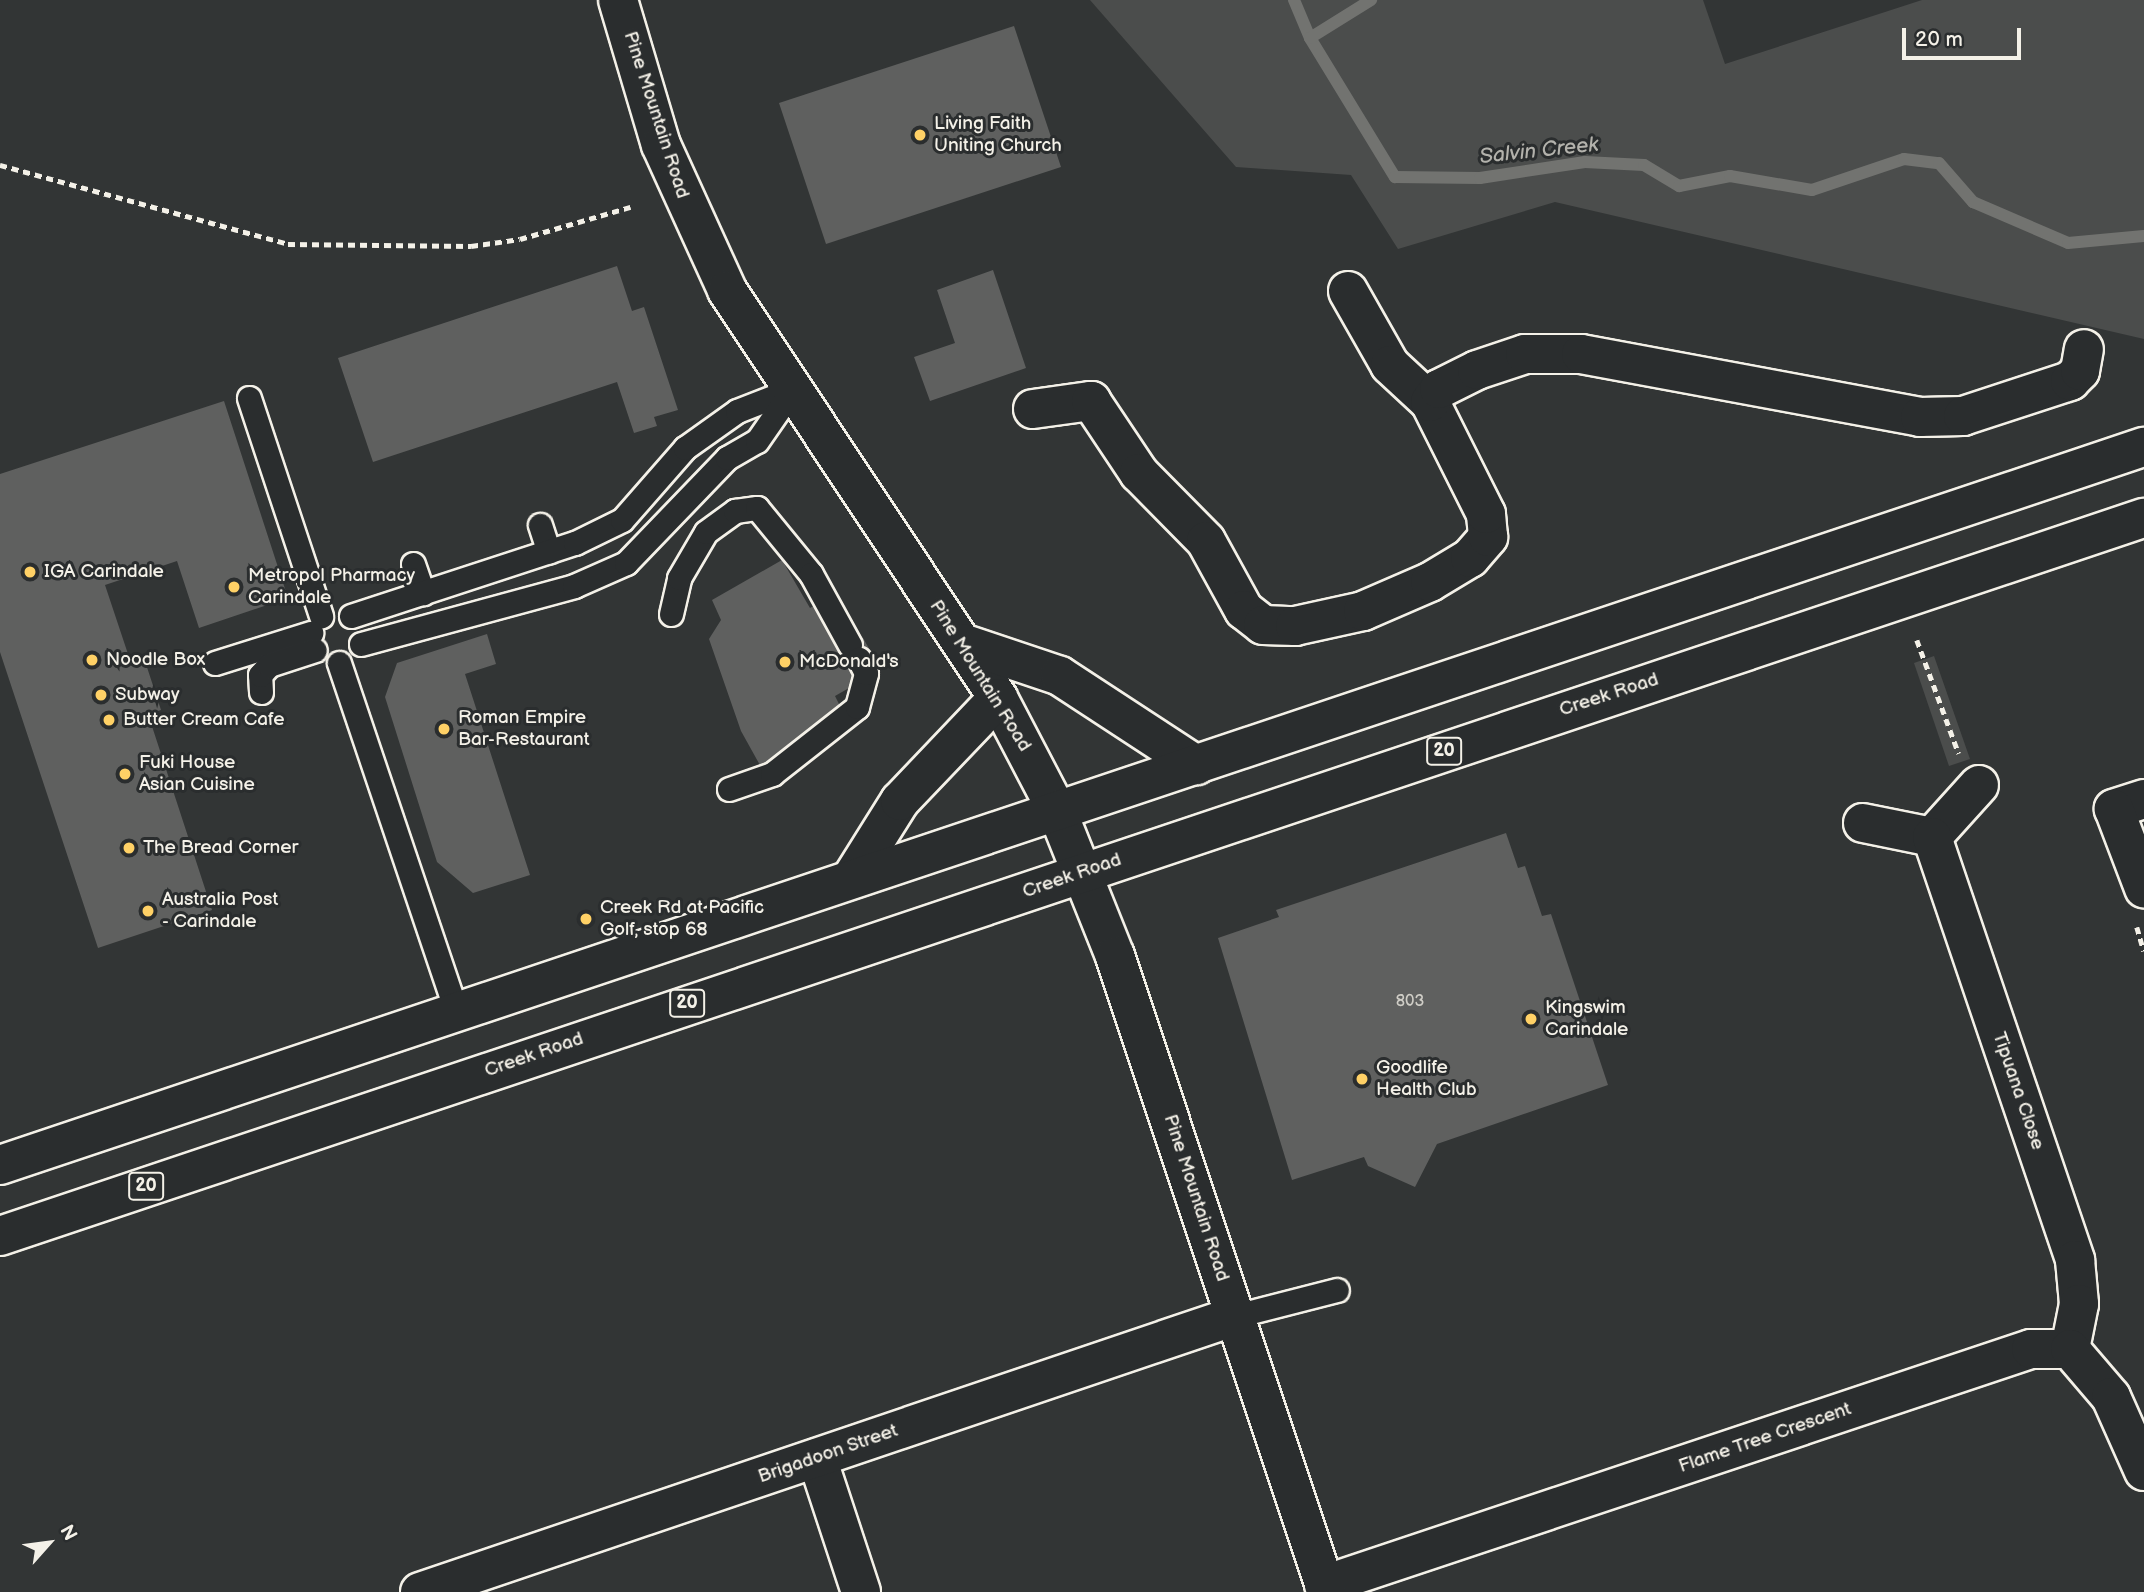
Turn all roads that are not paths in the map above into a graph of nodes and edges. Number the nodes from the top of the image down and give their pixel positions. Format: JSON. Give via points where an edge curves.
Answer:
{"nodes":[{"id":1,"x":618,"y":0,"type":"edge"},
{"id":2,"x":1348,"y":291,"type":"dead end"},
{"id":3,"x":2084,"y":349,"type":"dead end"},
{"id":4,"x":793,"y":389,"type":"junction"},
{"id":5,"x":249,"y":398,"type":"dead end"},
{"id":6,"x":1430,"y":402,"type":"junction"},
{"id":7,"x":1033,"y":409,"type":"dead end"},
{"id":8,"x":2144,"y":447,"type":"edge"},
{"id":9,"x":2144,"y":518,"type":"edge"},
{"id":10,"x":540,"y":525,"type":"dead end"},
{"id":11,"x":549,"y":552,"type":"junction"},
{"id":12,"x":413,"y":564,"type":"dead end"},
{"id":13,"x":423,"y":593,"type":"junction"},
{"id":14,"x":671,"y":614,"type":"dead end"},
{"id":15,"x":351,"y":616,"type":"dead end"},
{"id":16,"x":316,"y":633,"type":"junction"},
{"id":17,"x":962,"y":643,"type":"junction"},
{"id":18,"x":361,"y":644,"type":"dead end"},
{"id":19,"x":215,"y":663,"type":"dead end"},
{"id":20,"x":339,"y":663,"type":"dead end"},
{"id":21,"x":261,"y":692,"type":"dead end"},
{"id":22,"x":998,"y":698,"type":"junction"},
{"id":23,"x":1196,"y":765,"type":"junction"},
{"id":24,"x":729,"y":789,"type":"dead end"},
{"id":25,"x":1972,"y":792,"type":"road end"},
{"id":26,"x":2144,"y":799,"type":"edge"},
{"id":27,"x":1057,"y":811,"type":"junction"},
{"id":28,"x":1863,"y":823,"type":"dead end"},
{"id":29,"x":1931,"y":837,"type":"junction"},
{"id":30,"x":1083,"y":873,"type":"junction"},
{"id":31,"x":851,"y":879,"type":"junction"},
{"id":32,"x":2144,"y":888,"type":"edge"},
{"id":33,"x":457,"y":1013,"type":"junction"},
{"id":34,"x":0,"y":1165,"type":"edge"},
{"id":35,"x":0,"y":1236,"type":"edge"},
{"id":36,"x":1336,"y":1290,"type":"dead end"},
{"id":37,"x":1235,"y":1316,"type":"junction"},
{"id":38,"x":2070,"y":1349,"type":"junction"},
{"id":39,"x":817,"y":1458,"type":"junction"},
{"id":40,"x":2144,"y":1471,"type":"edge"},
{"id":41,"x":1326,"y":1589,"type":"edge"},
{"id":42,"x":420,"y":1592,"type":"edge"},
{"id":43,"x":861,"y":1592,"type":"edge"}],
"edges":[{"from":1,"to":4,"type":"main road","name":"Pine Mountain Road","via":[[680,195],[727,290]]},
{"from":2,"to":6,"type":"main road","via":[[1390,365]]},
{"from":3,"to":6,"type":"main road","via":[[2080,371],[2070,381],[1964,416],[1920,417],[1581,354],[1525,354],[1439,388]]},
{"from":4,"to":11,"type":"lane","via":[[737,411],[685,448],[622,520]]},
{"from":4,"to":17,"type":"main road","name":"Pine Mountain Road"},
{"from":4,"to":18,"type":"lane","via":[[757,441],[727,458],[626,563],[573,586]]},
{"from":5,"to":16,"type":"lane"},
{"from":6,"to":7,"type":"main road","via":[[1486,514],[1488,537],[1471,558],[1430,582],[1363,611],[1295,626],[1264,625],[1244,610],[1206,541],[1139,473],[1091,401]]},
{"from":8,"to":23,"type":"main road"},
{"from":9,"to":30,"type":"main road","name":"Creek Road","number":"20"},
{"from":10,"to":11,"type":"lane"},
{"from":11,"to":13,"type":"lane"},
{"from":12,"to":13,"type":"lane"},
{"from":13,"to":15,"type":"lane"},
{"from":14,"to":24,"type":"lane","via":[[679,578],[706,531],[735,511],[757,508],[811,574],[866,673],[858,707],[772,774]]},
{"from":16,"to":19,"type":"lane"},
{"from":16,"to":21,"type":"lane","via":[[269,665],[260,675]]},
{"from":17,"to":22,"type":"main road","name":"Pine Mountain Road"},
{"from":17,"to":23,"type":"main road","via":[[1060,676]]},
{"from":20,"to":33,"type":"lane"},
{"from":22,"to":27,"type":"main road","name":"Pine Mountain Road"},
{"from":22,"to":31,"type":"main road","via":[[900,801]]},
{"from":23,"to":27,"type":"main road"},
{"from":25,"to":29,"type":"main road"},
{"from":26,"to":32,"type":"main road","via":[[2114,809]]},
{"from":27,"to":30,"type":"main road","name":"Pine Mountain Road"},
{"from":27,"to":31,"type":"main road"},
{"from":28,"to":29,"type":"main road"},
{"from":29,"to":38,"type":"main road","name":"Tipuana Close","via":[[2075,1260],[2079,1304]]},
{"from":30,"to":35,"type":"main road","name":"Creek Road","number":"20"},
{"from":30,"to":37,"type":"main road","name":"Pine Mountain Road"},
{"from":31,"to":33,"type":"main road"},
{"from":33,"to":34,"type":"main road"},
{"from":36,"to":37,"type":"lane"},
{"from":37,"to":39,"type":"main road","name":"Brigadoon Street"},
{"from":37,"to":41,"type":"main road","name":"Pine Mountain Road"},
{"from":38,"to":40,"type":"main road","via":[[2111,1396]]},
{"from":38,"to":41,"type":"main road","name":"Flame Tree Crescent","via":[[2031,1349]]},
{"from":39,"to":42,"type":"main road","name":"Brigadoon Street"},
{"from":39,"to":43,"type":"main road"}]}
